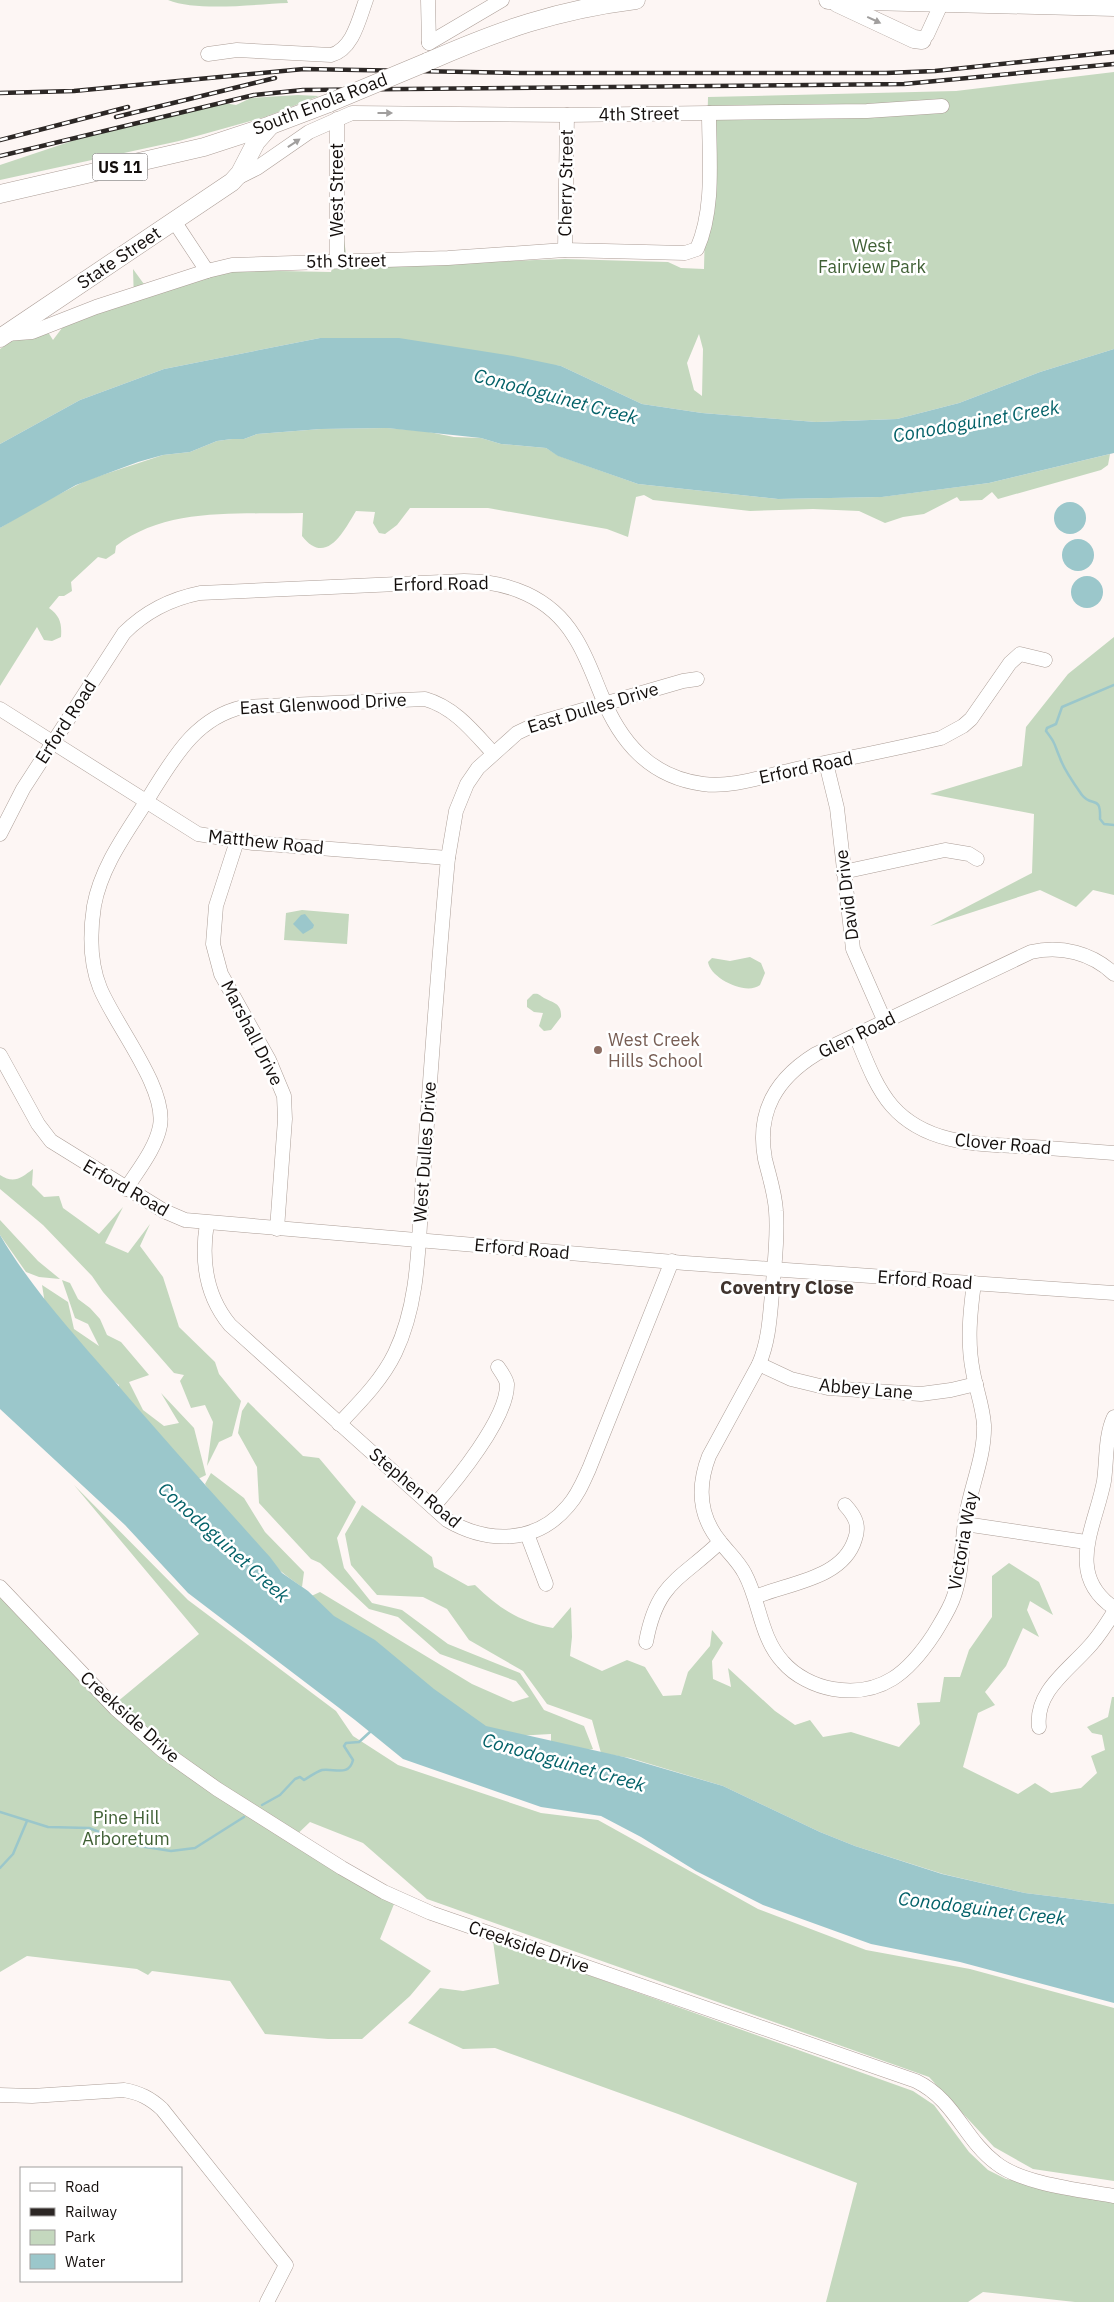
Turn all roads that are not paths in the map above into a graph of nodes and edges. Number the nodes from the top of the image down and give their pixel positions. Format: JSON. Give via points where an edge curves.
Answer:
{"nodes":[{"id":1,"x":366,"y":0,"type":"edge"},
{"id":2,"x":428,"y":0,"type":"edge"},
{"id":3,"x":636,"y":0,"type":"edge"},
{"id":4,"x":829,"y":0,"type":"edge"},
{"id":5,"x":1102,"y":0,"type":"edge"},
{"id":6,"x":496,"y":2,"type":"edge"},
{"id":7,"x":942,"y":2,"type":"edge"},
{"id":8,"x":1064,"y":6,"type":"junction"},
{"id":9,"x":1114,"y":8,"type":"edge"},
{"id":10,"x":922,"y":40,"type":"joint"},
{"id":11,"x":208,"y":54,"type":"dead end"},
{"id":12,"x":942,"y":106,"type":"dead end"},
{"id":13,"x":709,"y":114,"type":"junction"},
{"id":14,"x":567,"y":115,"type":"junction"},
{"id":15,"x":338,"y":119,"type":"junction"},
{"id":16,"x":271,"y":125,"type":"junction"},
{"id":17,"x":239,"y":136,"type":"junction"},
{"id":18,"x":239,"y":173,"type":"junction"},
{"id":19,"x":0,"y":194,"type":"edge"},
{"id":20,"x":174,"y":221,"type":"junction"},
{"id":21,"x":565,"y":250,"type":"junction"},
{"id":22,"x":337,"y":261,"type":"junction"},
{"id":23,"x":207,"y":271,"type":"junction"},
{"id":24,"x":3,"y":336,"type":"edge"},
{"id":25,"x":1045,"y":660,"type":"dead end"},
{"id":26,"x":697,"y":679,"type":"dead end"},
{"id":27,"x":605,"y":704,"type":"junction"},
{"id":28,"x":0,"y":709,"type":"edge"},
{"id":29,"x":53,"y":743,"type":"junction"},
{"id":30,"x":493,"y":753,"type":"junction"},
{"id":31,"x":826,"y":763,"type":"junction"},
{"id":32,"x":146,"y":802,"type":"junction"},
{"id":33,"x":0,"y":834,"type":"edge"},
{"id":34,"x":237,"y":842,"type":"junction"},
{"id":35,"x":448,"y":858,"type":"junction"},
{"id":36,"x":978,"y":859,"type":"dead end"},
{"id":37,"x":844,"y":872,"type":"junction"},
{"id":38,"x":1114,"y":974,"type":"edge"},
{"id":39,"x":885,"y":1022,"type":"junction"},
{"id":40,"x":856,"y":1036,"type":"junction"},
{"id":41,"x":0,"y":1055,"type":"edge"},
{"id":42,"x":1114,"y":1153,"type":"edge"},
{"id":43,"x":126,"y":1189,"type":"junction"},
{"id":44,"x":207,"y":1223,"type":"junction"},
{"id":45,"x":277,"y":1229,"type":"junction"},
{"id":46,"x":418,"y":1240,"type":"junction"},
{"id":47,"x":672,"y":1261,"type":"junction"},
{"id":48,"x":775,"y":1269,"type":"junction"},
{"id":49,"x":974,"y":1283,"type":"junction"},
{"id":50,"x":1114,"y":1293,"type":"edge"},
{"id":51,"x":759,"y":1364,"type":"junction"},
{"id":52,"x":498,"y":1367,"type":"dead end"},
{"id":53,"x":976,"y":1384,"type":"junction"},
{"id":54,"x":1114,"y":1417,"type":"edge"},
{"id":55,"x":340,"y":1424,"type":"junction"},
{"id":56,"x":846,"y":1504,"type":"dead end"},
{"id":57,"x":433,"y":1507,"type":"junction"},
{"id":58,"x":965,"y":1524,"type":"junction"},
{"id":59,"x":527,"y":1534,"type":"junction"},
{"id":60,"x":720,"y":1542,"type":"junction"},
{"id":61,"x":1086,"y":1542,"type":"junction"},
{"id":62,"x":546,"y":1584,"type":"dead end"},
{"id":63,"x":0,"y":1587,"type":"edge"},
{"id":64,"x":755,"y":1597,"type":"junction"},
{"id":65,"x":1114,"y":1610,"type":"edge"},
{"id":66,"x":646,"y":1642,"type":"dead end"},
{"id":67,"x":1039,"y":1728,"type":"dead end"},
{"id":68,"x":0,"y":2095,"type":"edge"},
{"id":69,"x":1114,"y":2196,"type":"edge"},
{"id":70,"x":267,"y":2302,"type":"edge"}],
"edges":[{"from":1,"to":11,"type":"street","via":[[349,41],[337,53],[237,50]]},
{"from":2,"to":6,"type":"street","via":[[429,43]]},
{"from":3,"to":16,"type":"main road","name":"South Enola Road","number":"US 11","bridge":true,"via":[[578,8],[498,31]]},
{"from":4,"to":7,"type":"main road"},
{"from":4,"to":10,"type":"main road","one_way":true},
{"from":5,"to":8,"type":"main road"},
{"from":7,"to":8,"type":"main road"},
{"from":7,"to":10,"type":"street"},
{"from":8,"to":9,"type":"main road"},
{"from":12,"to":13,"type":"street","name":"4th Street"},
{"from":13,"to":14,"type":"street","name":"4th Street"},
{"from":13,"to":21,"type":"street","name":"5th Street","via":[[706,216],[697,249],[685,253]]},
{"from":15,"to":14,"type":"street","name":"4th Street","one_way":true,"via":[[356,113]]},
{"from":14,"to":21,"type":"street","name":"Cherry Street"},
{"from":18,"to":15,"type":"street","name":"State Street","one_way":true,"via":[[256,168],[310,132]]},
{"from":15,"to":22,"type":"street","name":"West Street"},
{"from":16,"to":17,"type":"main road","name":"South Enola Road","number":"US 11"},
{"from":16,"to":18,"type":"main road","name":"State Street","via":[[256,142]]},
{"from":17,"to":18,"type":"main road"},
{"from":17,"to":19,"type":"main road","name":"South Enola Road","number":"US 11","via":[[168,156]]},
{"from":18,"to":20,"type":"main road","name":"State Street"},
{"from":20,"to":23,"type":"street"},
{"from":20,"to":24,"type":"main road","name":"State Street"},
{"from":21,"to":22,"type":"street","name":"5th Street"},
{"from":22,"to":23,"type":"street","name":"5th Street","via":[[250,264]]},
{"from":23,"to":24,"type":"street","name":"5th Street","via":[[96,307],[32,332]]},
{"from":25,"to":31,"type":"street","name":"Erford Road","via":[[1020,654],[1010,663],[971,719],[951,734]]},
{"from":26,"to":27,"type":"street","name":"East Dulles Drive"},
{"from":27,"to":29,"type":"street","name":"Erford Road","via":[[582,650],[566,624],[542,602],[512,587],[464,581],[233,590],[186,596],[160,606],[135,622],[116,644]]},
{"from":27,"to":30,"type":"street","name":"East Dulles Drive","via":[[530,726]]},
{"from":27,"to":31,"type":"street","name":"Erford Road","via":[[633,750],[660,770],[687,781],[730,784]]},
{"from":28,"to":29,"type":"street","name":"Matthew Road"},
{"from":29,"to":32,"type":"street","name":"Matthew Road"},
{"from":29,"to":33,"type":"street","name":"Erford Road","via":[[23,789]]},
{"from":30,"to":32,"type":"street","name":"East Glenwood Drive","via":[[452,711],[425,699],[243,706],[221,714],[188,739]]},
{"from":30,"to":35,"type":"street","name":"East Dulles Drive","via":[[478,768],[461,797]]},
{"from":31,"to":37,"type":"street","name":"David Drive","via":[[837,808]]},
{"from":32,"to":34,"type":"street","name":"Matthew Road","via":[[198,834]]},
{"from":32,"to":43,"type":"street","name":"East Glenwood Drive","via":[[107,866],[94,906],[92,928],[93,957],[100,987],[160,1107],[160,1126],[156,1136]]},
{"from":34,"to":35,"type":"street","name":"Matthew Road"},
{"from":34,"to":45,"type":"street","name":"Marshall Drive","via":[[216,906],[213,944],[221,974],[269,1060],[284,1096]]},
{"from":35,"to":46,"type":"street","name":"West Dulles Drive"},
{"from":36,"to":37,"type":"street","via":[[945,850]]},
{"from":37,"to":39,"type":"street","name":"David Drive","via":[[853,949]]},
{"from":38,"to":39,"type":"street","name":"Glen Road","via":[[1082,954],[1042,950],[1017,958]]},
{"from":39,"to":40,"type":"street","name":"Glen Road"},
{"from":40,"to":42,"type":"street","name":"Clover Road","via":[[875,1080],[892,1105],[922,1129],[955,1141]]},
{"from":40,"to":48,"type":"street","name":"Glen Road","via":[[798,1065],[771,1100],[766,1115],[764,1145],[776,1212]]},
{"from":41,"to":43,"type":"street","name":"Erford Road","via":[[38,1124],[51,1141]]},
{"from":43,"to":44,"type":"street","name":"Erford Road","via":[[180,1218]]},
{"from":44,"to":45,"type":"street","name":"Erford Road"},
{"from":44,"to":55,"type":"street","name":"Stephen Road","via":[[204,1271],[223,1317]]},
{"from":45,"to":46,"type":"street","name":"Erford Road"},
{"from":46,"to":47,"type":"street","name":"Erford Road"},
{"from":46,"to":55,"type":"street","name":"West Dulles Drive","via":[[411,1306],[396,1352],[375,1385]]},
{"from":47,"to":48,"type":"street","name":"Erford Road"},
{"from":47,"to":59,"type":"street","name":"Stephen Road","via":[[577,1494],[548,1525]]},
{"from":48,"to":49,"type":"street","name":"Erford Road"},
{"from":48,"to":51,"type":"street","name":"Victoria Way","via":[[769,1327]]},
{"from":49,"to":50,"type":"street","name":"Erford Road"},
{"from":49,"to":53,"type":"street","name":"Victoria Way","via":[[969,1330]]},
{"from":51,"to":53,"type":"street","name":"Abbey Lane","via":[[791,1380],[828,1388],[922,1394]]},
{"from":51,"to":60,"type":"street","name":"Victoria Way","via":[[713,1449],[702,1480],[704,1512]]},
{"from":52,"to":57,"type":"street","via":[[507,1382],[497,1414],[476,1453]]},
{"from":53,"to":58,"type":"street","name":"Victoria Way","via":[[984,1432]]},
{"from":54,"to":61,"type":"street","via":[[1108,1437],[1100,1502]]},
{"from":55,"to":57,"type":"street","name":"Stephen Road"},
{"from":56,"to":64,"type":"street","via":[[858,1527],[854,1544],[841,1562],[819,1575]]},
{"from":57,"to":59,"type":"street","name":"Stephen Road","via":[[448,1520],[474,1533],[505,1538]]},
{"from":58,"to":61,"type":"street"},
{"from":58,"to":64,"type":"street","name":"Victoria Way","via":[[954,1595],[939,1626],[906,1670],[875,1687],[851,1691],[826,1688],[792,1671],[771,1645]]},
{"from":59,"to":62,"type":"street"},
{"from":60,"to":64,"type":"street","name":"Victoria Way","via":[[744,1571]]},
{"from":60,"to":66,"type":"street","via":[[664,1591],[652,1614]]},
{"from":61,"to":65,"type":"street","via":[[1086,1562],[1092,1582]]},
{"from":63,"to":69,"type":"street","name":"Creekside Drive","via":[[116,1709],[162,1750],[217,1789],[364,1880],[431,1913],[916,2081],[936,2093],[982,2150],[1004,2169],[1042,2182]]},
{"from":65,"to":67,"type":"street","via":[[1100,1635],[1042,1700],[1037,1714]]},
{"from":68,"to":70,"type":"street","via":[[124,2090],[153,2101],[286,2265]]}]}
